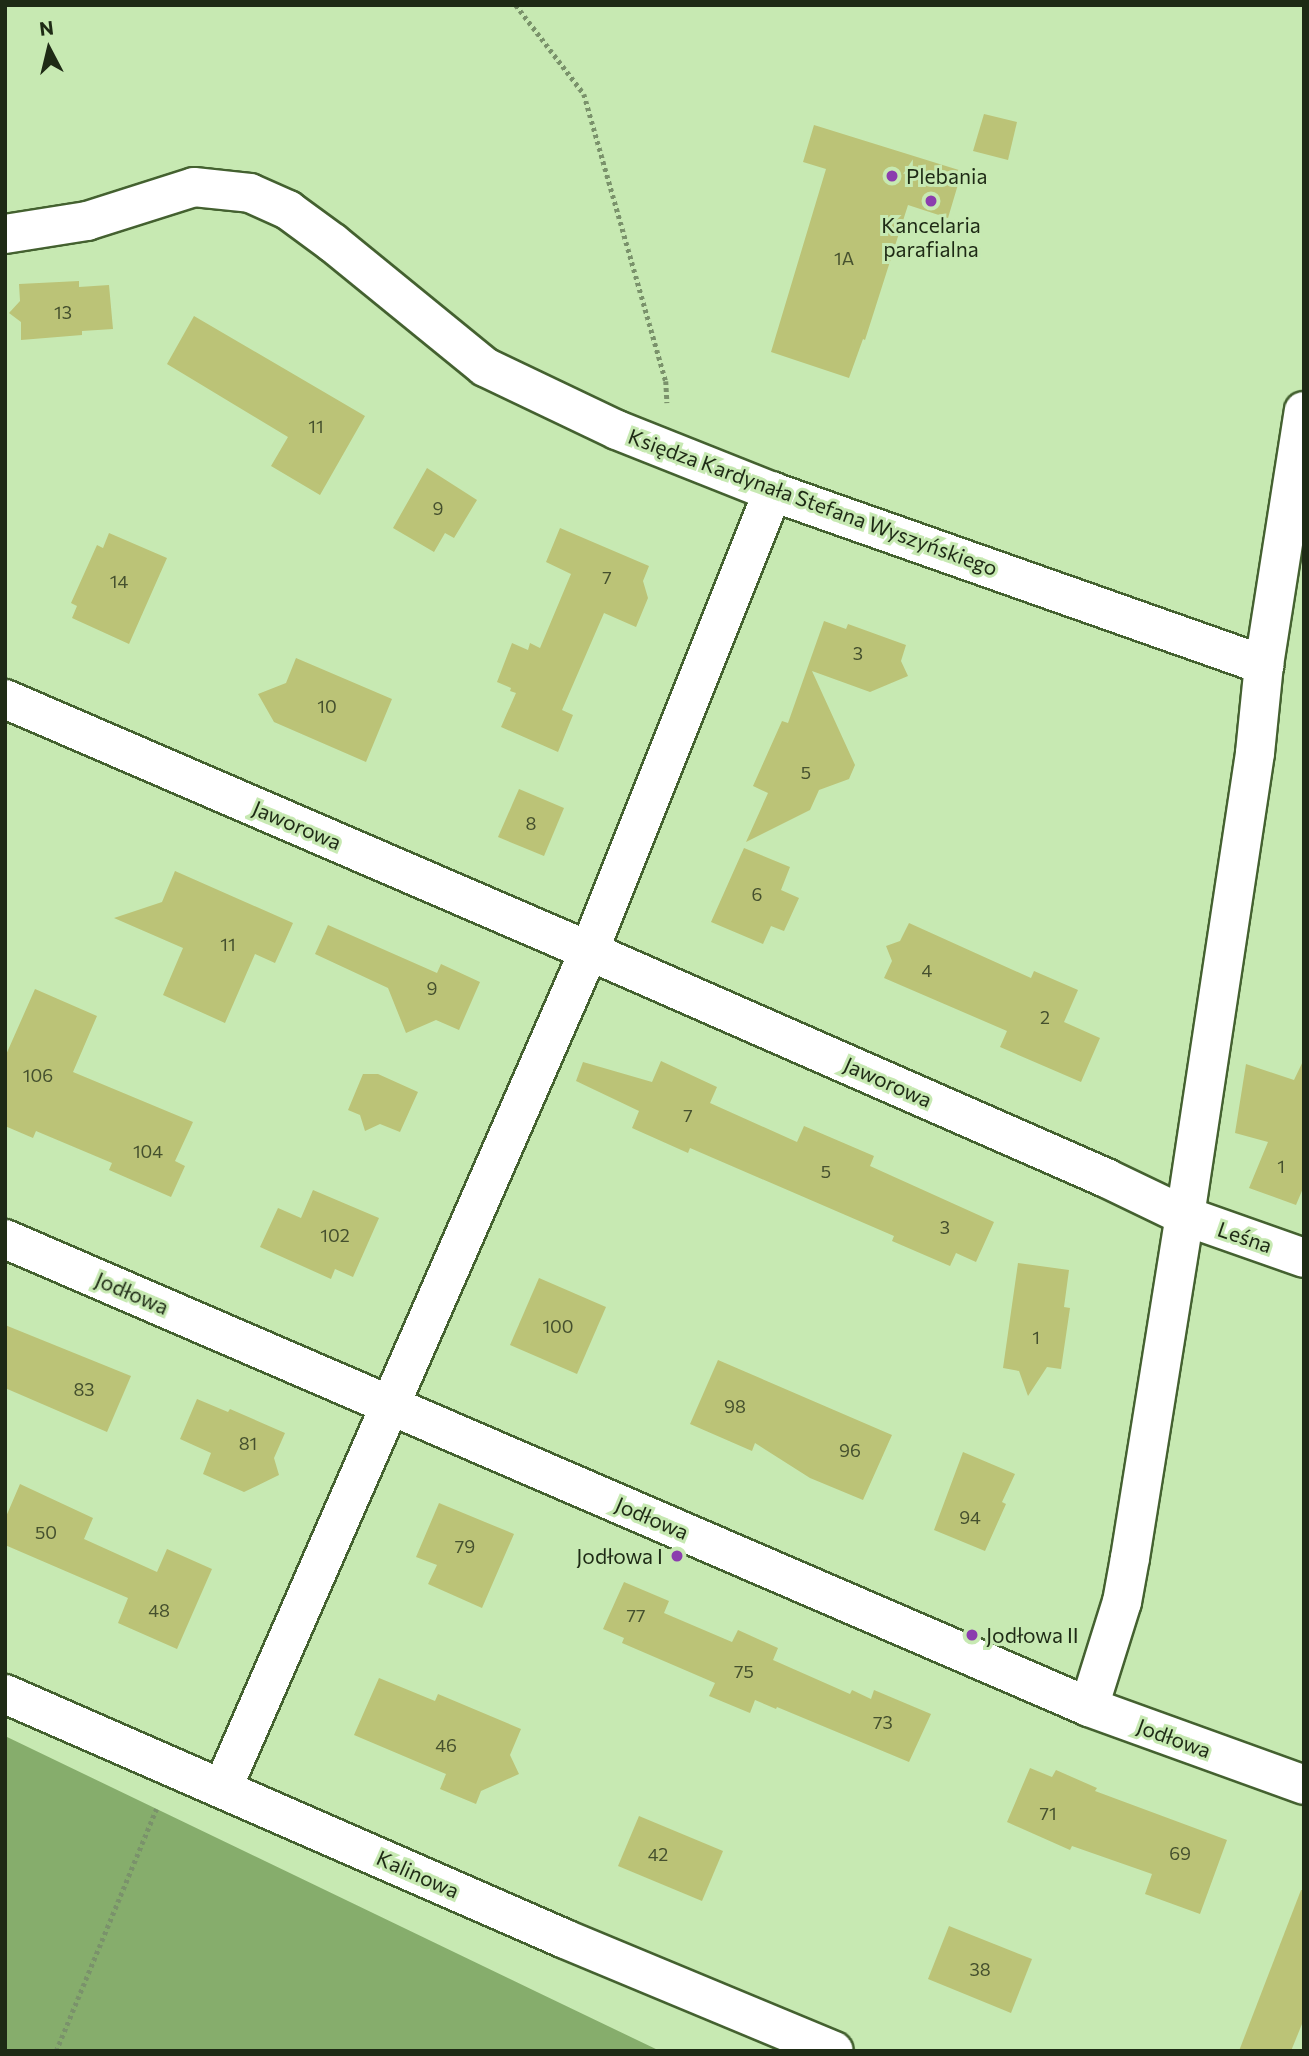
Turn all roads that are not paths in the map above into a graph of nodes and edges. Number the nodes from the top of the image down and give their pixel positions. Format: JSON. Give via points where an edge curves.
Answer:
{"nodes":[{"id":1,"x":5,"y":233,"type":"edge"},
{"id":2,"x":1304,"y":411,"type":"edge"},
{"id":3,"x":773,"y":492,"type":"junction"},
{"id":4,"x":1264,"y":666,"type":"junction"},
{"id":5,"x":5,"y":699,"type":"edge"},
{"id":6,"x":589,"y":951,"type":"junction"},
{"id":7,"x":1185,"y":1216,"type":"junction"},
{"id":8,"x":5,"y":1239,"type":"edge"},
{"id":9,"x":1304,"y":1258,"type":"edge"},
{"id":10,"x":390,"y":1405,"type":"junction"},
{"id":11,"x":5,"y":1693,"type":"edge"},
{"id":12,"x":1089,"y":1707,"type":"junction"},
{"id":13,"x":1304,"y":1784,"type":"edge"},
{"id":14,"x":223,"y":1787,"type":"junction"},
{"id":15,"x":834,"y":2051,"type":"edge"}],
"edges":[{"from":1,"to":3,"type":"street","name":"Księdza Kardynała Stefana Wyszyńskiego","via":[[87,221],[194,187],[250,193],[288,210],[333,243],[485,367],[670,453]]},
{"from":2,"to":4,"type":"street"},
{"from":3,"to":4,"type":"street","name":"Księdza Kardynała Stefana Wyszyńskiego"},
{"from":3,"to":6,"type":"street"},
{"from":4,"to":7,"type":"street","via":[[1255,754]]},
{"from":5,"to":6,"type":"street","name":"Jaworowa"},
{"from":6,"to":7,"type":"street","name":"Jaworowa"},
{"from":6,"to":10,"type":"street"},
{"from":7,"to":9,"type":"street","name":"Leśna"},
{"from":7,"to":12,"type":"street","via":[[1122,1602]]},
{"from":8,"to":10,"type":"street","name":"Jodłowa"},
{"from":10,"to":12,"type":"street","name":"Jodłowa"},
{"from":10,"to":14,"type":"street"},
{"from":11,"to":14,"type":"street","name":"Kalinowa"},
{"from":12,"to":13,"type":"street","name":"Jodłowa"},
{"from":14,"to":15,"type":"street","name":"Kalinowa","via":[[565,1939]]}]}
